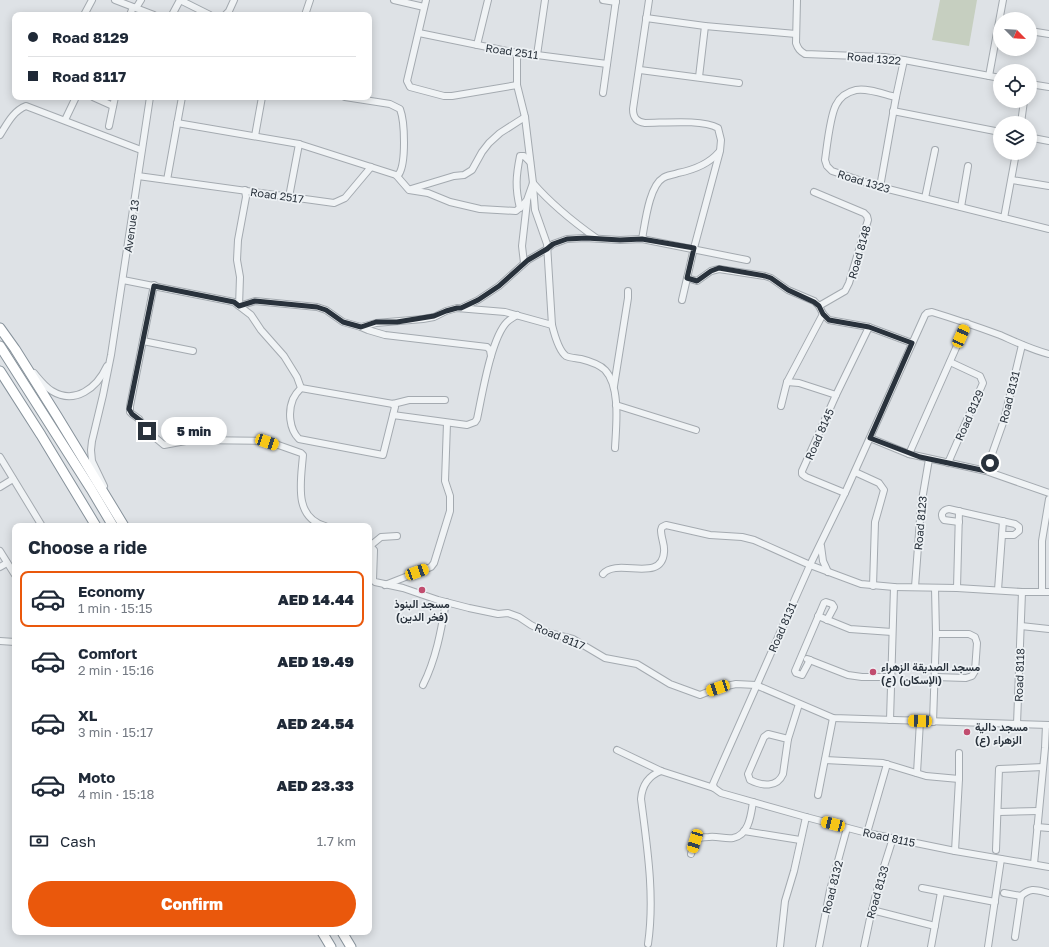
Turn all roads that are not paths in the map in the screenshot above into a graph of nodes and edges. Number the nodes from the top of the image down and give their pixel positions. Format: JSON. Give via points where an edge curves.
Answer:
{"nodes":[{"id":1,"x":92,"y":0,"type":"edge"},
{"id":2,"x":115,"y":0,"type":"edge"},
{"id":3,"x":141,"y":0,"type":"edge"},
{"id":4,"x":180,"y":0,"type":"edge"},
{"id":5,"x":234,"y":0,"type":"edge"},
{"id":6,"x":310,"y":0,"type":"edge"},
{"id":7,"x":394,"y":0,"type":"edge"},
{"id":8,"x":488,"y":0,"type":"edge"},
{"id":9,"x":545,"y":0,"type":"edge"},
{"id":10,"x":603,"y":0,"type":"edge"},
{"id":11,"x":649,"y":0,"type":"edge"},
{"id":12,"x":797,"y":0,"type":"edge"},
{"id":13,"x":1003,"y":0,"type":"edge"},
{"id":14,"x":616,"y":1,"type":"edge"},
{"id":15,"x":425,"y":3,"type":"edge"},
{"id":16,"x":135,"y":7,"type":"junction"},
{"id":17,"x":86,"y":12,"type":"edge"},
{"id":18,"x":132,"y":12,"type":"edge"},
{"id":19,"x":147,"y":12,"type":"edge"},
{"id":20,"x":174,"y":12,"type":"edge"},
{"id":21,"x":204,"y":12,"type":"edge"},
{"id":22,"x":228,"y":12,"type":"edge"},
{"id":23,"x":306,"y":12,"type":"edge"},
{"id":24,"x":1001,"y":12,"type":"edge"},
{"id":25,"x":646,"y":18,"type":"junction"},
{"id":26,"x":705,"y":26,"type":"junction"},
{"id":27,"x":1037,"y":31,"type":"edge"},
{"id":28,"x":419,"y":34,"type":"junction"},
{"id":29,"x":796,"y":34,"type":"junction"},
{"id":30,"x":1049,"y":34,"type":"edge"},
{"id":31,"x":477,"y":45,"type":"junction"},
{"id":32,"x":517,"y":53,"type":"junction"},
{"id":33,"x":537,"y":55,"type":"junction"},
{"id":34,"x":993,"y":55,"type":"edge"},
{"id":35,"x":904,"y":60,"type":"junction"},
{"id":36,"x":607,"y":64,"type":"junction"},
{"id":37,"x":640,"y":70,"type":"junction"},
{"id":38,"x":989,"y":76,"type":"junction"},
{"id":39,"x":699,"y":77,"type":"junction"},
{"id":40,"x":993,"y":77,"type":"edge"},
{"id":41,"x":739,"y":83,"type":"dead end"},
{"id":42,"x":518,"y":85,"type":"junction"},
{"id":43,"x":1037,"y":85,"type":"edge"},
{"id":44,"x":1049,"y":88,"type":"edge"},
{"id":45,"x":603,"y":93,"type":"dead end"},
{"id":46,"x":896,"y":97,"type":"junction"},
{"id":47,"x":75,"y":100,"type":"edge"},
{"id":48,"x":100,"y":100,"type":"edge"},
{"id":49,"x":114,"y":100,"type":"edge"},
{"id":50,"x":149,"y":100,"type":"edge"},
{"id":51,"x":181,"y":100,"type":"edge"},
{"id":52,"x":261,"y":100,"type":"edge"},
{"id":53,"x":364,"y":100,"type":"edge"},
{"id":54,"x":113,"y":106,"type":"junction"},
{"id":55,"x":893,"y":111,"type":"junction"},
{"id":56,"x":525,"y":117,"type":"junction"},
{"id":57,"x":65,"y":120,"type":"junction"},
{"id":58,"x":177,"y":123,"type":"junction"},
{"id":59,"x":109,"y":126,"type":"dead end"},
{"id":60,"x":993,"y":131,"type":"edge"},
{"id":61,"x":0,"y":135,"type":"edge"},
{"id":62,"x":255,"y":136,"type":"junction"},
{"id":63,"x":1037,"y":139,"type":"edge"},
{"id":64,"x":1049,"y":141,"type":"edge"},
{"id":65,"x":299,"y":144,"type":"junction"},
{"id":66,"x":141,"y":150,"type":"junction"},
{"id":67,"x":935,"y":150,"type":"dead end"},
{"id":68,"x":720,"y":151,"type":"junction"},
{"id":69,"x":1015,"y":160,"type":"edge"},
{"id":70,"x":530,"y":162,"type":"junction"},
{"id":71,"x":371,"y":166,"type":"junction"},
{"id":72,"x":968,"y":166,"type":"dead end"},
{"id":73,"x":396,"y":175,"type":"junction"},
{"id":74,"x":138,"y":176,"type":"junction"},
{"id":75,"x":167,"y":180,"type":"junction"},
{"id":76,"x":1012,"y":180,"type":"junction"},
{"id":77,"x":533,"y":183,"type":"junction"},
{"id":78,"x":1049,"y":186,"type":"edge"},
{"id":79,"x":880,"y":187,"type":"junction"},
{"id":80,"x":245,"y":190,"type":"junction"},
{"id":81,"x":409,"y":190,"type":"junction"},
{"id":82,"x":814,"y":192,"type":"dead end"},
{"id":83,"x":289,"y":196,"type":"junction"},
{"id":84,"x":925,"y":198,"type":"junction"},
{"id":85,"x":527,"y":200,"type":"junction"},
{"id":86,"x":961,"y":207,"type":"junction"},
{"id":87,"x":520,"y":208,"type":"junction"},
{"id":88,"x":1004,"y":218,"type":"junction"},
{"id":89,"x":1049,"y":229,"type":"edge"},
{"id":90,"x":596,"y":238,"type":"junction"},
{"id":91,"x":642,"y":239,"type":"junction"},
{"id":92,"x":694,"y":248,"type":"junction"},
{"id":93,"x":547,"y":249,"type":"junction"},
{"id":94,"x":747,"y":260,"type":"dead end"},
{"id":95,"x":524,"y":263,"type":"junction"},
{"id":96,"x":687,"y":278,"type":"junction"},
{"id":97,"x":123,"y":280,"type":"junction"},
{"id":98,"x":154,"y":286,"type":"junction"},
{"id":99,"x":628,"y":291,"type":"dead end"},
{"id":100,"x":682,"y":300,"type":"dead end"},
{"id":101,"x":239,"y":306,"type":"junction"},
{"id":102,"x":819,"y":306,"type":"junction"},
{"id":103,"x":461,"y":308,"type":"junction"},
{"id":104,"x":823,"y":314,"type":"junction"},
{"id":105,"x":517,"y":315,"type":"junction"},
{"id":106,"x":967,"y":323,"type":"junction"},
{"id":107,"x":552,"y":325,"type":"junction"},
{"id":108,"x":361,"y":327,"type":"junction"},
{"id":109,"x":869,"y":327,"type":"junction"},
{"id":110,"x":0,"y":328,"type":"edge"},
{"id":111,"x":143,"y":341,"type":"junction"},
{"id":112,"x":912,"y":343,"type":"junction"},
{"id":113,"x":1022,"y":345,"type":"junction"},
{"id":114,"x":0,"y":346,"type":"edge"},
{"id":115,"x":15,"y":349,"type":"junction"},
{"id":116,"x":193,"y":351,"type":"dead end"},
{"id":117,"x":1049,"y":354,"type":"edge"},
{"id":118,"x":111,"y":355,"type":"junction"},
{"id":119,"x":491,"y":356,"type":"junction"},
{"id":120,"x":950,"y":362,"type":"junction"},
{"id":121,"x":0,"y":371,"type":"edge"},
{"id":122,"x":787,"y":382,"type":"junction"},
{"id":123,"x":301,"y":388,"type":"junction"},
{"id":124,"x":613,"y":388,"type":"junction"},
{"id":125,"x":836,"y":395,"type":"junction"},
{"id":126,"x":445,"y":400,"type":"dead end"},
{"id":127,"x":394,"y":404,"type":"junction"},
{"id":128,"x":616,"y":405,"type":"junction"},
{"id":129,"x":781,"y":406,"type":"dead end"},
{"id":130,"x":393,"y":415,"type":"junction"},
{"id":131,"x":447,"y":423,"type":"junction"},
{"id":132,"x":696,"y":430,"type":"dead end"},
{"id":133,"x":298,"y":438,"type":"junction"},
{"id":134,"x":870,"y":438,"type":"junction"},
{"id":135,"x":615,"y":448,"type":"dead end"},
{"id":136,"x":298,"y":452,"type":"junction"},
{"id":137,"x":909,"y":454,"type":"junction"},
{"id":138,"x":0,"y":457,"type":"edge"},
{"id":139,"x":929,"y":460,"type":"junction"},
{"id":140,"x":948,"y":463,"type":"junction"},
{"id":141,"x":986,"y":471,"type":"junction"},
{"id":142,"x":855,"y":472,"type":"junction"},
{"id":143,"x":14,"y":479,"type":"junction"},
{"id":144,"x":0,"y":488,"type":"edge"},
{"id":145,"x":845,"y":493,"type":"junction"},
{"id":146,"x":1049,"y":493,"type":"edge"},
{"id":147,"x":1049,"y":500,"type":"edge"},
{"id":148,"x":959,"y":511,"type":"junction"},
{"id":149,"x":118,"y":516,"type":"junction"},
{"id":150,"x":1003,"y":521,"type":"junction"},
{"id":151,"x":959,"y":522,"type":"junction"},
{"id":152,"x":40,"y":523,"type":"edge"},
{"id":153,"x":94,"y":523,"type":"edge"},
{"id":154,"x":111,"y":523,"type":"edge"},
{"id":155,"x":122,"y":523,"type":"edge"},
{"id":156,"x":316,"y":523,"type":"edge"},
{"id":157,"x":1002,"y":535,"type":"junction"},
{"id":158,"x":397,"y":536,"type":"dead end"},
{"id":159,"x":372,"y":544,"type":"edge"},
{"id":160,"x":820,"y":544,"type":"junction"},
{"id":161,"x":372,"y":548,"type":"edge"},
{"id":162,"x":0,"y":551,"type":"edge"},
{"id":163,"x":8,"y":563,"type":"junction"},
{"id":164,"x":810,"y":565,"type":"junction"},
{"id":165,"x":0,"y":567,"type":"edge"},
{"id":166,"x":12,"y":570,"type":"edge"},
{"id":167,"x":828,"y":572,"type":"junction"},
{"id":168,"x":603,"y":574,"type":"dead end"},
{"id":169,"x":385,"y":584,"type":"junction"},
{"id":170,"x":873,"y":586,"type":"junction"},
{"id":171,"x":894,"y":587,"type":"junction"},
{"id":172,"x":915,"y":587,"type":"junction"},
{"id":173,"x":935,"y":588,"type":"junction"},
{"id":174,"x":957,"y":588,"type":"junction"},
{"id":175,"x":998,"y":590,"type":"junction"},
{"id":176,"x":1022,"y":592,"type":"junction"},
{"id":177,"x":1042,"y":592,"type":"junction"},
{"id":178,"x":1049,"y":592,"type":"edge"},
{"id":179,"x":446,"y":602,"type":"junction"},
{"id":180,"x":818,"y":616,"type":"junction"},
{"id":181,"x":827,"y":620,"type":"junction"},
{"id":182,"x":1021,"y":626,"type":"junction"},
{"id":183,"x":1049,"y":628,"type":"edge"},
{"id":184,"x":892,"y":632,"type":"junction"},
{"id":185,"x":936,"y":634,"type":"junction"},
{"id":186,"x":0,"y":641,"type":"edge"},
{"id":187,"x":12,"y":642,"type":"edge"},
{"id":188,"x":802,"y":657,"type":"junction"},
{"id":189,"x":810,"y":660,"type":"junction"},
{"id":190,"x":891,"y":677,"type":"junction"},
{"id":191,"x":935,"y":677,"type":"junction"},
{"id":192,"x":423,"y":685,"type":"dead end"},
{"id":193,"x":756,"y":685,"type":"junction"},
{"id":194,"x":799,"y":704,"type":"junction"},
{"id":195,"x":833,"y":718,"type":"junction"},
{"id":196,"x":890,"y":720,"type":"junction"},
{"id":197,"x":920,"y":721,"type":"junction"},
{"id":198,"x":933,"y":722,"type":"junction"},
{"id":199,"x":1017,"y":724,"type":"junction"},
{"id":200,"x":1047,"y":725,"type":"edge"},
{"id":201,"x":788,"y":739,"type":"junction"},
{"id":202,"x":1047,"y":748,"type":"edge"},
{"id":203,"x":617,"y":750,"type":"dead end"},
{"id":204,"x":959,"y":753,"type":"dead end"},
{"id":205,"x":825,"y":760,"type":"junction"},
{"id":206,"x":887,"y":764,"type":"junction"},
{"id":207,"x":1043,"y":767,"type":"junction"},
{"id":208,"x":661,"y":771,"type":"junction"},
{"id":209,"x":917,"y":773,"type":"junction"},
{"id":210,"x":959,"y":779,"type":"junction"},
{"id":211,"x":714,"y":786,"type":"junction"},
{"id":212,"x":818,"y":794,"type":"dead end"},
{"id":213,"x":753,"y":802,"type":"junction"},
{"id":214,"x":1038,"y":811,"type":"junction"},
{"id":215,"x":998,"y":812,"type":"junction"},
{"id":216,"x":806,"y":817,"type":"junction"},
{"id":217,"x":1037,"y":826,"type":"junction"},
{"id":218,"x":847,"y":828,"type":"junction"},
{"id":219,"x":1049,"y":828,"type":"edge"},
{"id":220,"x":744,"y":831,"type":"junction"},
{"id":221,"x":868,"y":832,"type":"junction"},
{"id":222,"x":894,"y":838,"type":"junction"},
{"id":223,"x":800,"y":840,"type":"junction"},
{"id":224,"x":996,"y":850,"type":"dead end"},
{"id":225,"x":955,"y":851,"type":"junction"},
{"id":226,"x":691,"y":854,"type":"dead end"},
{"id":227,"x":1001,"y":859,"type":"junction"},
{"id":228,"x":1034,"y":864,"type":"junction"},
{"id":229,"x":1049,"y":867,"type":"edge"},
{"id":230,"x":922,"y":888,"type":"dead end"},
{"id":231,"x":942,"y":892,"type":"junction"},
{"id":232,"x":1004,"y":893,"type":"dead end"},
{"id":233,"x":1049,"y":893,"type":"edge"},
{"id":234,"x":1021,"y":896,"type":"junction"},
{"id":235,"x":994,"y":902,"type":"junction"},
{"id":236,"x":872,"y":910,"type":"junction"},
{"id":237,"x":935,"y":926,"type":"junction"},
{"id":238,"x":324,"y":935,"type":"edge"},
{"id":239,"x":344,"y":935,"type":"edge"},
{"id":240,"x":1015,"y":937,"type":"dead end"},
{"id":241,"x":648,"y":944,"type":"dead end"},
{"id":242,"x":331,"y":947,"type":"edge"},
{"id":243,"x":351,"y":947,"type":"edge"},
{"id":244,"x":780,"y":947,"type":"edge"},
{"id":245,"x":819,"y":947,"type":"edge"},
{"id":246,"x":864,"y":947,"type":"edge"},
{"id":247,"x":931,"y":947,"type":"edge"},
{"id":248,"x":988,"y":947,"type":"edge"}],
"edges":[{"from":1,"to":17,"type":"street"},
{"from":2,"to":16,"type":"street"},
{"from":3,"to":16,"type":"street"},
{"from":4,"to":20,"type":"street"},
{"from":4,"to":21,"type":"street"},
{"from":5,"to":22,"type":"street"},
{"from":6,"to":23,"type":"street"},
{"from":7,"to":15,"type":"street"},
{"from":8,"to":31,"type":"street"},
{"from":9,"to":33,"type":"street"},
{"from":10,"to":14,"type":"street"},
{"from":11,"to":25,"type":"street"},
{"from":12,"to":29,"type":"street","name":"Road 1322"},
{"from":13,"to":24,"type":"street"},
{"from":14,"to":36,"type":"street"},
{"from":15,"to":28,"type":"street"},
{"from":16,"to":18,"type":"street"},
{"from":16,"to":19,"type":"street"},
{"from":25,"to":26,"type":"street"},
{"from":25,"to":37,"type":"street"},
{"from":26,"to":29,"type":"street"},
{"from":26,"to":39,"type":"street"},
{"from":27,"to":30,"type":"street"},
{"from":28,"to":31,"type":"street","name":"Road 2511"},
{"from":28,"to":42,"type":"street","via":[[407,81],[410,87],[452,96]]},
{"from":29,"to":35,"type":"street","name":"Road 1322","via":[[798,48],[805,54]]},
{"from":31,"to":32,"type":"street","name":"Road 2511"},
{"from":32,"to":33,"type":"street","name":"Road 2511"},
{"from":32,"to":42,"type":"street"},
{"from":33,"to":36,"type":"street","name":"Road 2511"},
{"from":34,"to":38,"type":"street"},
{"from":35,"to":38,"type":"street","name":"Road 1322"},
{"from":35,"to":46,"type":"street"},
{"from":36,"to":45,"type":"street"},
{"from":37,"to":39,"type":"street"},
{"from":37,"to":68,"type":"street","via":[[633,115],[636,119],[645,123],[712,125],[718,128],[720,133]]},
{"from":38,"to":40,"type":"street","name":"Road 1322"},
{"from":39,"to":41,"type":"street"},
{"from":42,"to":56,"type":"street"},
{"from":43,"to":44,"type":"street"},
{"from":46,"to":55,"type":"street"},
{"from":46,"to":79,"type":"street","name":"Road 1323","via":[[857,90],[840,98],[835,106],[826,154],[827,166],[832,171]]},
{"from":47,"to":57,"type":"street"},
{"from":48,"to":54,"type":"street"},
{"from":49,"to":54,"type":"street"},
{"from":50,"to":66,"type":"street","name":"Avenue 13"},
{"from":51,"to":58,"type":"street"},
{"from":52,"to":62,"type":"street"},
{"from":53,"to":73,"type":"street","via":[[390,104],[400,109],[404,132],[402,166]]},
{"from":54,"to":59,"type":"street"},
{"from":55,"to":60,"type":"street"},
{"from":55,"to":79,"type":"street"},
{"from":56,"to":70,"type":"street"},
{"from":56,"to":81,"type":"street","via":[[489,143],[472,170],[464,175]]},
{"from":57,"to":61,"type":"street","via":[[26,106],[14,114]]},
{"from":57,"to":66,"type":"street"},
{"from":58,"to":62,"type":"street"},
{"from":58,"to":75,"type":"street"},
{"from":62,"to":65,"type":"street"},
{"from":63,"to":64,"type":"street"},
{"from":65,"to":71,"type":"street"},
{"from":65,"to":83,"type":"street"},
{"from":66,"to":74,"type":"street","name":"Avenue 13"},
{"from":67,"to":84,"type":"street"},
{"from":68,"to":91,"type":"street","via":[[713,160],[704,165],[662,178],[648,204]]},
{"from":68,"to":92,"type":"street"},
{"from":69,"to":76,"type":"street"},
{"from":70,"to":77,"type":"street"},
{"from":70,"to":87,"type":"street","via":[[524,156],[520,156],[516,173]]},
{"from":71,"to":73,"type":"street"},
{"from":71,"to":83,"type":"street","name":"Road 2517","via":[[349,194],[340,201],[328,203]]},
{"from":72,"to":86,"type":"street"},
{"from":73,"to":81,"type":"street"},
{"from":74,"to":75,"type":"street","name":"Road 2517"},
{"from":74,"to":97,"type":"street","name":"Avenue 13"},
{"from":75,"to":80,"type":"street","name":"Road 2517"},
{"from":76,"to":78,"type":"street"},
{"from":76,"to":88,"type":"street"},
{"from":77,"to":85,"type":"street"},
{"from":77,"to":90,"type":"street","via":[[566,216]]},
{"from":77,"to":93,"type":"street","via":[[534,210]]},
{"from":79,"to":84,"type":"street","name":"Road 1323"},
{"from":80,"to":83,"type":"street","name":"Road 2517"},
{"from":80,"to":101,"type":"street","via":[[238,240]]},
{"from":81,"to":87,"type":"street","via":[[480,208],[516,211]]},
{"from":82,"to":102,"type":"street","name":"Road 8148","via":[[864,213],[868,220],[849,283],[845,290]]},
{"from":84,"to":86,"type":"street","name":"Road 1323"},
{"from":85,"to":87,"type":"street"},
{"from":85,"to":95,"type":"street","via":[[522,246]]},
{"from":86,"to":88,"type":"street","name":"Road 1323"},
{"from":88,"to":89,"type":"street","name":"Road 1323"},
{"from":90,"to":91,"type":"street"},
{"from":90,"to":93,"type":"street","via":[[567,239]]},
{"from":91,"to":92,"type":"street"},
{"from":92,"to":94,"type":"street"},
{"from":92,"to":96,"type":"street"},
{"from":93,"to":95,"type":"street"},
{"from":93,"to":107,"type":"street"},
{"from":95,"to":103,"type":"street","via":[[499,286]]},
{"from":96,"to":100,"type":"street"},
{"from":96,"to":102,"type":"street","via":[[697,281],[719,268],[760,275],[771,278]]},
{"from":97,"to":98,"type":"street"},
{"from":97,"to":118,"type":"street","name":"Avenue 13"},
{"from":98,"to":101,"type":"street","via":[[234,302]]},
{"from":98,"to":111,"type":"street"},
{"from":99,"to":124,"type":"street"},
{"from":101,"to":108,"type":"street","via":[[255,301],[312,306],[326,310],[343,322]]},
{"from":101,"to":123,"type":"street","via":[[251,315],[284,356]]},
{"from":102,"to":104,"type":"street"},
{"from":103,"to":105,"type":"street"},
{"from":103,"to":108,"type":"street","via":[[423,319],[376,322]]},
{"from":104,"to":109,"type":"street","via":[[829,320]]},
{"from":104,"to":122,"type":"street"},
{"from":105,"to":107,"type":"street"},
{"from":105,"to":119,"type":"street","via":[[502,329]]},
{"from":106,"to":112,"type":"street","name":"Road 8131","via":[[930,312],[922,320]]},
{"from":106,"to":113,"type":"street"},
{"from":106,"to":120,"type":"street"},
{"from":107,"to":124,"type":"street","via":[[562,352],[566,356],[601,366],[611,380]]},
{"from":108,"to":119,"type":"street","via":[[385,335],[487,347]]},
{"from":109,"to":112,"type":"street"},
{"from":109,"to":125,"type":"street","name":"Road 8145"},
{"from":110,"to":115,"type":"highway"},
{"from":111,"to":116,"type":"street"},
{"from":111,"to":136,"type":"street","via":[[129,409],[146,430],[164,445],[191,440],[267,442]]},
{"from":112,"to":134,"type":"street","name":"Road 8131"},
{"from":113,"to":117,"type":"street"},
{"from":113,"to":141,"type":"street","name":"Road 8131","via":[[1004,420]]},
{"from":114,"to":154,"type":"highway"},
{"from":115,"to":118,"type":"street","name":"Avenue 13","via":[[41,381],[51,390],[63,395],[78,395],[89,390],[101,377]]},
{"from":115,"to":149,"type":"highway"},
{"from":118,"to":149,"type":"street","name":"Avenue 13","via":[[91,450],[92,461]]},
{"from":119,"to":131,"type":"street","via":[[477,419],[467,425]]},
{"from":120,"to":137,"type":"street"},
{"from":120,"to":140,"type":"street","name":"Road 8129","via":[[980,376],[983,383]]},
{"from":121,"to":153,"type":"highway"},
{"from":122,"to":125,"type":"street","name":"Road 8145","via":[[799,383]]},
{"from":122,"to":129,"type":"street"},
{"from":123,"to":127,"type":"street"},
{"from":123,"to":133,"type":"street","via":[[293,398],[290,411],[293,433]]},
{"from":124,"to":128,"type":"street"},
{"from":125,"to":145,"type":"street","name":"Road 8145","via":[[802,474]]},
{"from":126,"to":127,"type":"street","via":[[409,400]]},
{"from":127,"to":130,"type":"street"},
{"from":128,"to":132,"type":"street"},
{"from":128,"to":135,"type":"street"},
{"from":130,"to":131,"type":"street"},
{"from":130,"to":133,"type":"street","via":[[384,455]]},
{"from":131,"to":169,"type":"street","via":[[445,481],[450,496],[450,511],[434,563],[431,567]]},
{"from":133,"to":136,"type":"street"},
{"from":134,"to":137,"type":"street"},
{"from":134,"to":142,"type":"street","name":"Road 8131"},
{"from":136,"to":156,"type":"street","via":[[303,455],[300,489],[304,507],[309,518]]},
{"from":137,"to":139,"type":"street"},
{"from":138,"to":143,"type":"street"},
{"from":139,"to":140,"type":"street"},
{"from":139,"to":172,"type":"street","name":"Road 8123","via":[[920,506]]},
{"from":140,"to":141,"type":"street"},
{"from":141,"to":146,"type":"street"},
{"from":142,"to":145,"type":"street","name":"Road 8131"},
{"from":142,"to":170,"type":"street","via":[[879,483],[884,490],[875,522]]},
{"from":143,"to":144,"type":"street"},
{"from":143,"to":152,"type":"street"},
{"from":145,"to":160,"type":"street","name":"Road 8131"},
{"from":147,"to":177,"type":"street","via":[[1042,537]]},
{"from":148,"to":150,"type":"street"},
{"from":148,"to":151,"type":"street"},
{"from":148,"to":151,"type":"street","via":[[946,509],[942,515],[946,521]]},
{"from":149,"to":155,"type":"highway"},
{"from":150,"to":157,"type":"street"},
{"from":150,"to":157,"type":"street","via":[[1017,524],[1020,530],[1016,534]]},
{"from":151,"to":174,"type":"street"},
{"from":157,"to":175,"type":"street"},
{"from":158,"to":159,"type":"street","via":[[380,537]]},
{"from":160,"to":164,"type":"street","name":"Road 8131"},
{"from":160,"to":167,"type":"street"},
{"from":161,"to":169,"type":"street","via":[[373,580]]},
{"from":162,"to":163,"type":"street"},
{"from":163,"to":165,"type":"street"},
{"from":163,"to":166,"type":"street"},
{"from":164,"to":167,"type":"street"},
{"from":164,"to":168,"type":"street","via":[[754,540],[666,526],[660,530],[664,551],[659,564],[651,568],[611,568]]},
{"from":164,"to":193,"type":"street","name":"Road 8131"},
{"from":167,"to":170,"type":"street"},
{"from":169,"to":179,"type":"street","name":"Road 8117"},
{"from":170,"to":171,"type":"street"},
{"from":171,"to":172,"type":"street"},
{"from":171,"to":184,"type":"street"},
{"from":172,"to":173,"type":"street"},
{"from":173,"to":174,"type":"street"},
{"from":173,"to":185,"type":"street"},
{"from":174,"to":175,"type":"street"},
{"from":175,"to":176,"type":"street"},
{"from":176,"to":177,"type":"street"},
{"from":176,"to":182,"type":"street","name":"Road 8118"},
{"from":177,"to":178,"type":"street"},
{"from":179,"to":192,"type":"street","via":[[437,652]]},
{"from":179,"to":193,"type":"street","name":"Road 8117","via":[[484,612],[519,616],[545,632],[573,639],[605,658],[637,664],[670,684],[700,695],[736,684]]},
{"from":180,"to":181,"type":"street"},
{"from":180,"to":181,"type":"street","via":[[824,602],[832,604],[834,607]]},
{"from":180,"to":188,"type":"street"},
{"from":181,"to":184,"type":"street","via":[[857,631]]},
{"from":182,"to":183,"type":"street"},
{"from":182,"to":199,"type":"street","name":"Road 8118"},
{"from":184,"to":190,"type":"street"},
{"from":185,"to":191,"type":"street"},
{"from":185,"to":191,"type":"street","via":[[969,634],[975,637],[977,643],[975,670],[972,676]]},
{"from":186,"to":187,"type":"street"},
{"from":188,"to":189,"type":"street"},
{"from":188,"to":189,"type":"street","via":[[795,671],[800,676],[803,675]]},
{"from":189,"to":190,"type":"street","via":[[855,677]]},
{"from":190,"to":196,"type":"street"},
{"from":191,"to":198,"type":"street"},
{"from":193,"to":194,"type":"street","name":"Road 8117"},
{"from":193,"to":211,"type":"street","name":"Road 8131"},
{"from":194,"to":195,"type":"street","name":"Road 8117"},
{"from":194,"to":201,"type":"street"},
{"from":195,"to":196,"type":"street","name":"Road 8117"},
{"from":195,"to":205,"type":"street"},
{"from":196,"to":197,"type":"street","name":"Road 8117"},
{"from":197,"to":198,"type":"street","name":"Road 8117"},
{"from":197,"to":209,"type":"street"},
{"from":198,"to":199,"type":"street","name":"Road 8117"},
{"from":199,"to":200,"type":"street","name":"Road 8117"},
{"from":200,"to":202,"type":"street"},
{"from":201,"to":201,"type":"street","via":[[770,734],[765,736],[749,771],[750,780],[770,785],[781,778]]},
{"from":202,"to":207,"type":"street"},
{"from":203,"to":208,"type":"street","name":"Road 8115"},
{"from":204,"to":210,"type":"street"},
{"from":205,"to":206,"type":"street"},
{"from":205,"to":212,"type":"street"},
{"from":206,"to":209,"type":"street"},
{"from":206,"to":221,"type":"street"},
{"from":207,"to":214,"type":"street"},
{"from":207,"to":215,"type":"street","via":[[1000,769]]},
{"from":208,"to":211,"type":"street","name":"Road 8115"},
{"from":208,"to":241,"type":"street","via":[[648,779],[642,792],[651,913]]},
{"from":209,"to":210,"type":"street"},
{"from":210,"to":225,"type":"street"},
{"from":211,"to":213,"type":"street","name":"Road 8115","via":[[721,793]]},
{"from":213,"to":216,"type":"street","name":"Road 8115"},
{"from":213,"to":220,"type":"street","via":[[751,816]]},
{"from":214,"to":215,"type":"street"},
{"from":214,"to":217,"type":"street"},
{"from":215,"to":224,"type":"street"},
{"from":216,"to":218,"type":"street","name":"Road 8115"},
{"from":216,"to":223,"type":"street"},
{"from":217,"to":219,"type":"street"},
{"from":217,"to":228,"type":"street"},
{"from":218,"to":221,"type":"street","name":"Road 8115"},
{"from":218,"to":245,"type":"street","name":"Road 8132"},
{"from":220,"to":223,"type":"street"},
{"from":220,"to":226,"type":"street","via":[[733,838],[698,838]]},
{"from":221,"to":222,"type":"street","name":"Road 8115"},
{"from":222,"to":225,"type":"street","name":"Road 8115"},
{"from":222,"to":236,"type":"street","name":"Road 8133"},
{"from":223,"to":244,"type":"street","via":[[785,901]]},
{"from":225,"to":227,"type":"street","name":"Road 8115"},
{"from":227,"to":228,"type":"street","name":"Road 8115"},
{"from":227,"to":235,"type":"street"},
{"from":228,"to":229,"type":"street","name":"Road 8115"},
{"from":230,"to":231,"type":"street"},
{"from":231,"to":235,"type":"street"},
{"from":231,"to":237,"type":"street"},
{"from":232,"to":234,"type":"street"},
{"from":233,"to":234,"type":"street","via":[[1029,890]]},
{"from":234,"to":240,"type":"street"},
{"from":235,"to":248,"type":"street"},
{"from":236,"to":237,"type":"street"},
{"from":236,"to":246,"type":"street","name":"Road 8133"},
{"from":237,"to":247,"type":"street"},
{"from":238,"to":242,"type":"highway"},
{"from":239,"to":243,"type":"highway"}]}
